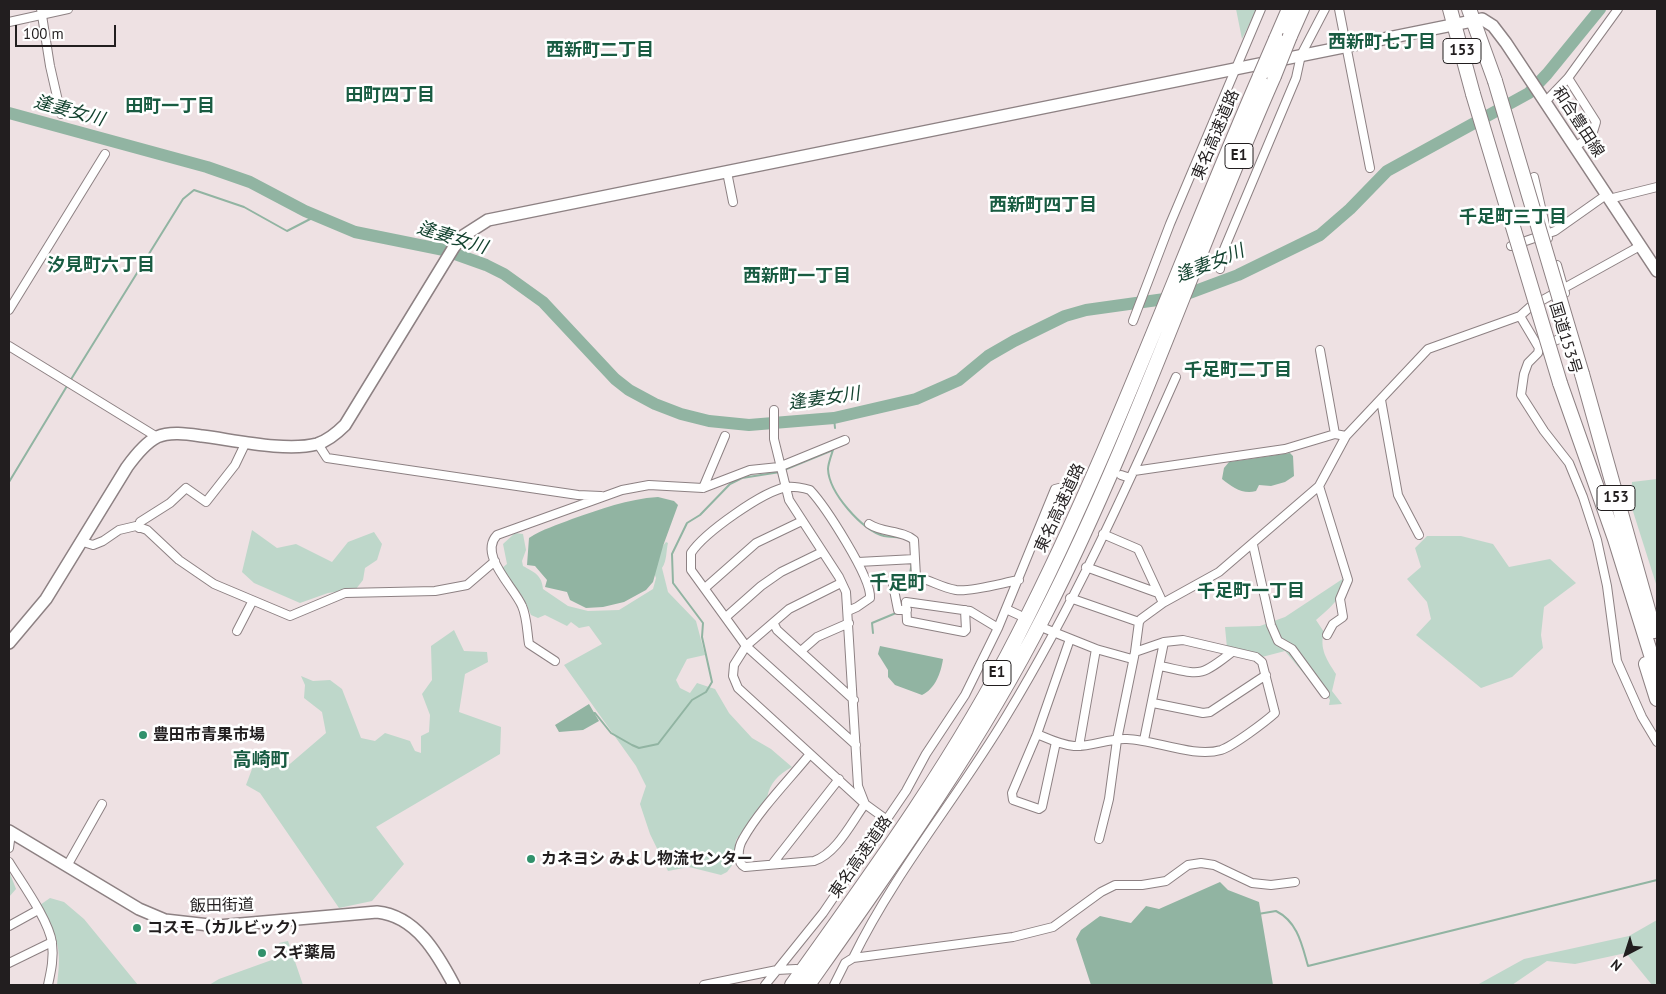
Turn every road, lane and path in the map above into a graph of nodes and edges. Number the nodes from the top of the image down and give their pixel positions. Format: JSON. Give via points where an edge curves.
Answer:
{"nodes":[{"id":1,"x":68,"y":9,"type":"edge"},
{"id":2,"x":1261,"y":9,"type":"edge"},
{"id":3,"x":1289,"y":9,"type":"edge"},
{"id":4,"x":1302,"y":9,"type":"edge"},
{"id":5,"x":1325,"y":9,"type":"edge"},
{"id":6,"x":1339,"y":9,"type":"edge"},
{"id":7,"x":1450,"y":9,"type":"edge"},
{"id":8,"x":1618,"y":9,"type":"edge"},
{"id":9,"x":42,"y":11,"type":"edge"},
{"id":10,"x":1471,"y":15,"type":"edge"},
{"id":11,"x":9,"y":22,"type":"edge"},
{"id":12,"x":1455,"y":24,"type":"junction"},
{"id":13,"x":1347,"y":46,"type":"junction"},
{"id":14,"x":1301,"y":55,"type":"junction"},
{"id":15,"x":1237,"y":68,"type":"junction"},
{"id":16,"x":1267,"y":76,"type":"junction"},
{"id":17,"x":1568,"y":78,"type":"junction"},
{"id":18,"x":1544,"y":101,"type":"junction"},
{"id":19,"x":61,"y":114,"type":"dead end"},
{"id":20,"x":1576,"y":147,"type":"junction"},
{"id":21,"x":105,"y":154,"type":"dead end"},
{"id":22,"x":1370,"y":168,"type":"dead end"},
{"id":23,"x":727,"y":172,"type":"junction"},
{"id":24,"x":1534,"y":177,"type":"dead end"},
{"id":25,"x":1657,"y":187,"type":"edge"},
{"id":26,"x":1608,"y":197,"type":"junction"},
{"id":27,"x":733,"y":202,"type":"dead end"},
{"id":28,"x":1547,"y":233,"type":"junction"},
{"id":29,"x":1201,"y":236,"type":"junction"},
{"id":30,"x":1511,"y":246,"type":"dead end"},
{"id":31,"x":1640,"y":246,"type":"junction"},
{"id":32,"x":1220,"y":269,"type":"dead end"},
{"id":33,"x":1657,"y":271,"type":"edge"},
{"id":34,"x":1564,"y":288,"type":"junction"},
{"id":35,"x":9,"y":310,"type":"edge"},
{"id":36,"x":1520,"y":316,"type":"junction"},
{"id":37,"x":1132,"y":321,"type":"dead end"},
{"id":38,"x":1576,"y":331,"type":"junction"},
{"id":39,"x":9,"y":346,"type":"edge"},
{"id":40,"x":1539,"y":348,"type":"junction"},
{"id":41,"x":1320,"y":350,"type":"dead end"},
{"id":42,"x":1176,"y":377,"type":"dead end"},
{"id":43,"x":1381,"y":400,"type":"junction"},
{"id":44,"x":774,"y":410,"type":"dead end"},
{"id":45,"x":1335,"y":434,"type":"junction"},
{"id":46,"x":1604,"y":434,"type":"dead end"},
{"id":47,"x":725,"y":436,"type":"dead end"},
{"id":48,"x":1346,"y":436,"type":"junction"},
{"id":49,"x":157,"y":437,"type":"junction"},
{"id":50,"x":845,"y":440,"type":"dead end"},
{"id":51,"x":246,"y":442,"type":"junction"},
{"id":52,"x":318,"y":444,"type":"junction"},
{"id":53,"x":779,"y":467,"type":"junction"},
{"id":54,"x":1132,"y":474,"type":"junction"},
{"id":55,"x":1121,"y":475,"type":"dead end"},
{"id":56,"x":1075,"y":484,"type":"dead end"},
{"id":57,"x":1319,"y":486,"type":"junction"},
{"id":58,"x":786,"y":487,"type":"junction"},
{"id":59,"x":703,"y":488,"type":"junction"},
{"id":60,"x":603,"y":496,"type":"junction"},
{"id":61,"x":1602,"y":502,"type":"junction"},
{"id":62,"x":802,"y":521,"type":"junction"},
{"id":63,"x":869,"y":524,"type":"dead end"},
{"id":64,"x":139,"y":528,"type":"junction"},
{"id":65,"x":1103,"y":534,"type":"junction"},
{"id":66,"x":1419,"y":535,"type":"dead end"},
{"id":67,"x":83,"y":542,"type":"junction"},
{"id":68,"x":1253,"y":544,"type":"junction"},
{"id":69,"x":822,"y":552,"type":"junction"},
{"id":70,"x":914,"y":559,"type":"junction"},
{"id":71,"x":496,"y":561,"type":"junction"},
{"id":72,"x":858,"y":562,"type":"junction"},
{"id":73,"x":1086,"y":567,"type":"junction"},
{"id":74,"x":916,"y":577,"type":"junction"},
{"id":75,"x":1019,"y":580,"type":"junction"},
{"id":76,"x":842,"y":582,"type":"junction"},
{"id":77,"x":705,"y":588,"type":"junction"},
{"id":78,"x":1158,"y":593,"type":"junction"},
{"id":79,"x":1070,"y":598,"type":"junction"},
{"id":80,"x":252,"y":602,"type":"junction"},
{"id":81,"x":1164,"y":602,"type":"junction"},
{"id":82,"x":1006,"y":609,"type":"junction"},
{"id":83,"x":848,"y":610,"type":"junction"},
{"id":84,"x":907,"y":610,"type":"junction"},
{"id":85,"x":965,"y":610,"type":"junction"},
{"id":86,"x":1018,"y":615,"type":"dead end"},
{"id":87,"x":726,"y":618,"type":"junction"},
{"id":88,"x":1654,"y":618,"type":"edge"},
{"id":89,"x":1138,"y":622,"type":"junction"},
{"id":90,"x":849,"y":623,"type":"junction"},
{"id":91,"x":774,"y":624,"type":"junction"},
{"id":92,"x":998,"y":628,"type":"junction"},
{"id":93,"x":237,"y":631,"type":"dead end"},
{"id":94,"x":1050,"y":631,"type":"junction"},
{"id":95,"x":1327,"y":635,"type":"dead end"},
{"id":96,"x":1070,"y":639,"type":"junction"},
{"id":97,"x":1164,"y":642,"type":"junction"},
{"id":98,"x":1657,"y":642,"type":"edge"},
{"id":99,"x":9,"y":643,"type":"edge"},
{"id":100,"x":746,"y":646,"type":"junction"},
{"id":101,"x":1096,"y":649,"type":"junction"},
{"id":102,"x":801,"y":651,"type":"junction"},
{"id":103,"x":1232,"y":652,"type":"junction"},
{"id":104,"x":1133,"y":656,"type":"junction"},
{"id":105,"x":555,"y":661,"type":"dead end"},
{"id":106,"x":1160,"y":666,"type":"junction"},
{"id":107,"x":1657,"y":674,"type":"edge"},
{"id":108,"x":1266,"y":675,"type":"junction"},
{"id":109,"x":1325,"y":694,"type":"dead end"},
{"id":110,"x":1657,"y":699,"type":"edge"},
{"id":111,"x":854,"y":700,"type":"junction"},
{"id":112,"x":1153,"y":703,"type":"junction"},
{"id":113,"x":1037,"y":734,"type":"junction"},
{"id":114,"x":1117,"y":740,"type":"junction"},
{"id":115,"x":1144,"y":740,"type":"junction"},
{"id":116,"x":1056,"y":742,"type":"junction"},
{"id":117,"x":1657,"y":742,"type":"edge"},
{"id":118,"x":856,"y":745,"type":"junction"},
{"id":119,"x":1078,"y":746,"type":"junction"},
{"id":120,"x":810,"y":754,"type":"junction"},
{"id":121,"x":839,"y":780,"type":"junction"},
{"id":122,"x":102,"y":804,"type":"dead end"},
{"id":123,"x":866,"y":804,"type":"junction"},
{"id":124,"x":887,"y":820,"type":"junction"},
{"id":125,"x":10,"y":832,"type":"edge"},
{"id":126,"x":1099,"y":839,"type":"dead end"},
{"id":127,"x":9,"y":848,"type":"edge"},
{"id":128,"x":9,"y":862,"type":"edge"},
{"id":129,"x":773,"y":863,"type":"junction"},
{"id":130,"x":68,"y":866,"type":"junction"},
{"id":131,"x":1295,"y":882,"type":"dead end"},
{"id":132,"x":38,"y":910,"type":"junction"},
{"id":133,"x":9,"y":926,"type":"edge"},
{"id":134,"x":52,"y":942,"type":"junction"},
{"id":135,"x":853,"y":958,"type":"junction"},
{"id":136,"x":835,"y":962,"type":"dead end"},
{"id":137,"x":9,"y":963,"type":"edge"},
{"id":138,"x":845,"y":963,"type":"junction"},
{"id":139,"x":796,"y":969,"type":"dead end"},
{"id":140,"x":776,"y":970,"type":"junction"},
{"id":141,"x":48,"y":985,"type":"edge"},
{"id":142,"x":454,"y":985,"type":"edge"},
{"id":143,"x":704,"y":985,"type":"edge"},
{"id":144,"x":765,"y":985,"type":"edge"},
{"id":145,"x":792,"y":985,"type":"edge"},
{"id":146,"x":808,"y":985,"type":"edge"},
{"id":147,"x":834,"y":985,"type":"edge"}],
"edges":[{"from":1,"to":9,"type":"street"},
{"from":2,"to":15,"type":"street"},
{"from":3,"to":16,"type":"highway","name":"東名高速道路","number":"E1","bridge":true,"via":[[1276,39]]},
{"from":4,"to":16,"type":"highway","name":"東名高速道路","number":"E1","bridge":true},
{"from":5,"to":14,"type":"street"},
{"from":6,"to":13,"type":"street"},
{"from":7,"to":12,"type":"highway","name":"国道153号","number":"153"},
{"from":8,"to":17,"type":"street"},
{"from":9,"to":11,"type":"street"},
{"from":9,"to":19,"type":"street"},
{"from":10,"to":12,"type":"street","name":"和合豊田線"},
{"from":10,"to":18,"type":"street","name":"和合豊田線","via":[[1489,21]]},
{"from":10,"to":88,"type":"highway","name":"国道153号","number":"153","bridge":true,"via":[[1495,81],[1614,490],[1623,503]]},
{"from":12,"to":13,"type":"street","name":"和合豊田線"},
{"from":12,"to":61,"type":"highway","name":"国道153号","number":"153","bridge":true,"via":[[1560,383]]},
{"from":13,"to":14,"type":"street","name":"和合豊田線"},
{"from":13,"to":22,"type":"street"},
{"from":14,"to":15,"type":"street","name":"和合豊田線"},
{"from":14,"to":32,"type":"street","via":[[1296,78],[1222,254]]},
{"from":15,"to":23,"type":"street","name":"和合豊田線"},
{"from":15,"to":37,"type":"street"},
{"from":16,"to":29,"type":"highway","name":"東名高速道路","number":"E1"},
{"from":17,"to":18,"type":"street"},
{"from":17,"to":20,"type":"street","via":[[1596,122],[1592,135]]},
{"from":18,"to":20,"type":"street","name":"和合豊田線"},
{"from":20,"to":26,"type":"street","name":"和合豊田線"},
{"from":21,"to":35,"type":"street"},
{"from":23,"to":27,"type":"street"},
{"from":23,"to":52,"type":"street","name":"和合豊田線","via":[[488,220],[478,225],[461,238],[448,257],[345,425]]},
{"from":24,"to":28,"type":"street"},
{"from":25,"to":26,"type":"street"},
{"from":26,"to":28,"type":"street"},
{"from":26,"to":31,"type":"street","name":"和合豊田線"},
{"from":28,"to":30,"type":"street"},
{"from":28,"to":34,"type":"street"},
{"from":29,"to":145,"type":"highway","name":"東名高速道路","number":"E1","via":[[1153,334],[1082,501],[1004,662],[914,810]]},
{"from":29,"to":146,"type":"highway","name":"東名高速道路","number":"E1","via":[[1166,344],[1075,551],[1020,662],[922,820]]},
{"from":31,"to":33,"type":"street","name":"和合豊田線"},
{"from":31,"to":34,"type":"street"},
{"from":34,"to":36,"type":"street"},
{"from":34,"to":38,"type":"street"},
{"from":36,"to":40,"type":"street"},
{"from":36,"to":43,"type":"street","via":[[1428,349]]},
{"from":38,"to":40,"type":"street"},
{"from":38,"to":46,"type":"street"},
{"from":39,"to":49,"type":"street"},
{"from":40,"to":117,"type":"street","via":[[1524,374],[1522,395],[1568,464],[1583,497],[1607,586],[1617,661]]},
{"from":41,"to":45,"type":"street"},
{"from":42,"to":54,"type":"street"},
{"from":43,"to":48,"type":"street"},
{"from":43,"to":66,"type":"street","via":[[1398,495]]},
{"from":44,"to":53,"type":"street","via":[[774,439]]},
{"from":45,"to":48,"type":"street"},
{"from":45,"to":54,"type":"street","via":[[1285,449]]},
{"from":47,"to":59,"type":"street"},
{"from":48,"to":57,"type":"street"},
{"from":49,"to":51,"type":"street","via":[[173,433],[192,434]]},
{"from":49,"to":67,"type":"street","via":[[127,467]]},
{"from":50,"to":53,"type":"street"},
{"from":51,"to":52,"type":"street","via":[[298,447]]},
{"from":51,"to":64,"type":"street","via":[[235,465],[206,502],[186,488],[170,503],[140,522]]},
{"from":52,"to":60,"type":"street","via":[[328,458]]},
{"from":53,"to":58,"type":"street"},
{"from":53,"to":59,"type":"street","via":[[750,470]]},
{"from":54,"to":55,"type":"street"},
{"from":54,"to":65,"type":"street"},
{"from":56,"to":75,"type":"street","via":[[1055,489]]},
{"from":57,"to":68,"type":"street"},
{"from":57,"to":95,"type":"street","via":[[1348,580],[1340,599],[1343,617],[1333,624]]},
{"from":58,"to":62,"type":"street","via":[[789,500]]},
{"from":58,"to":72,"type":"street","via":[[810,490]]},
{"from":58,"to":77,"type":"street","via":[[749,504],[694,548],[690,567]]},
{"from":59,"to":60,"type":"street","via":[[648,485]]},
{"from":60,"to":71,"type":"street","via":[[496,535],[492,553]]},
{"from":61,"to":107,"type":"highway","name":"国道153号","number":"153"},
{"from":61,"to":110,"type":"highway","via":[[1599,514]]},
{"from":62,"to":69,"type":"street"},
{"from":62,"to":77,"type":"street","via":[[756,543]]},
{"from":63,"to":70,"type":"street","via":[[910,537],[916,543]]},
{"from":64,"to":67,"type":"street","via":[[119,530],[93,545]]},
{"from":64,"to":80,"type":"street","via":[[147,530],[179,560],[214,584]]},
{"from":65,"to":73,"type":"street"},
{"from":65,"to":78,"type":"street","via":[[1138,549]]},
{"from":67,"to":99,"type":"street","via":[[46,599]]},
{"from":68,"to":81,"type":"street","via":[[1219,572]]},
{"from":68,"to":109,"type":"street","via":[[1271,625],[1278,641],[1292,649]]},
{"from":69,"to":76,"type":"street"},
{"from":69,"to":87,"type":"street","via":[[781,572]]},
{"from":70,"to":72,"type":"street"},
{"from":70,"to":74,"type":"street"},
{"from":71,"to":80,"type":"street","via":[[467,585],[435,591],[345,593],[293,616]]},
{"from":71,"to":105,"type":"street","via":[[498,570],[523,607],[529,644]]},
{"from":72,"to":83,"type":"street","via":[[870,594],[868,601]]},
{"from":73,"to":78,"type":"street"},
{"from":73,"to":79,"type":"street"},
{"from":74,"to":75,"type":"street","via":[[958,590]]},
{"from":74,"to":84,"type":"street","via":[[893,585],[898,610]]},
{"from":75,"to":82,"type":"street"},
{"from":76,"to":83,"type":"street"},
{"from":76,"to":91,"type":"street","via":[[789,609]]},
{"from":77,"to":87,"type":"street"},
{"from":78,"to":81,"type":"street"},
{"from":79,"to":89,"type":"street"},
{"from":79,"to":94,"type":"street"},
{"from":80,"to":93,"type":"street"},
{"from":81,"to":89,"type":"street"},
{"from":82,"to":86,"type":"street"},
{"from":82,"to":92,"type":"street"},
{"from":83,"to":90,"type":"street"},
{"from":84,"to":85,"type":"street","via":[[906,602]]},
{"from":84,"to":85,"type":"street","via":[[907,620],[964,632]]},
{"from":85,"to":92,"type":"street"},
{"from":87,"to":100,"type":"street"},
{"from":88,"to":98,"type":"highway"},
{"from":89,"to":104,"type":"street"},
{"from":90,"to":102,"type":"street","via":[[817,637]]},
{"from":90,"to":111,"type":"street"},
{"from":91,"to":100,"type":"street"},
{"from":91,"to":102,"type":"street"},
{"from":92,"to":124,"type":"street","via":[[965,695]]},
{"from":94,"to":96,"type":"street"},
{"from":94,"to":135,"type":"street","via":[[1046,649],[1006,717],[910,862]]},
{"from":96,"to":101,"type":"street"},
{"from":96,"to":113,"type":"street"},
{"from":97,"to":103,"type":"street","via":[[1183,640]]},
{"from":97,"to":104,"type":"street"},
{"from":97,"to":106,"type":"street"},
{"from":100,"to":118,"type":"street"},
{"from":100,"to":120,"type":"street","via":[[734,665],[733,676],[738,688]]},
{"from":101,"to":104,"type":"street"},
{"from":101,"to":119,"type":"street"},
{"from":102,"to":111,"type":"street"},
{"from":103,"to":106,"type":"street","via":[[1202,672]]},
{"from":103,"to":108,"type":"street","via":[[1260,659]]},
{"from":104,"to":114,"type":"street"},
{"from":106,"to":112,"type":"street"},
{"from":108,"to":112,"type":"street","via":[[1210,712]]},
{"from":108,"to":115,"type":"street","via":[[1275,713],[1225,748],[1202,752]]},
{"from":111,"to":118,"type":"street"},
{"from":112,"to":115,"type":"street"},
{"from":113,"to":116,"type":"street"},
{"from":113,"to":116,"type":"street","via":[[1012,793],[1015,801],[1039,809],[1042,807]]},
{"from":114,"to":115,"type":"street"},
{"from":114,"to":119,"type":"street"},
{"from":114,"to":126,"type":"street","via":[[1109,799]]},
{"from":116,"to":119,"type":"street"},
{"from":118,"to":123,"type":"street","via":[[858,786]]},
{"from":120,"to":121,"type":"street"},
{"from":120,"to":129,"type":"street","via":[[742,841],[740,865]]},
{"from":121,"to":123,"type":"street"},
{"from":121,"to":129,"type":"street"},
{"from":122,"to":130,"type":"street"},
{"from":123,"to":124,"type":"street"},
{"from":123,"to":129,"type":"street","via":[[822,858]]},
{"from":124,"to":140,"type":"street","via":[[823,913]]},
{"from":125,"to":127,"type":"street"},
{"from":125,"to":130,"type":"street","name":"飯田街道"},
{"from":128,"to":132,"type":"street"},
{"from":130,"to":142,"type":"street","name":"飯田街道","via":[[139,909],[165,920],[186,924],[218,926],[377,912],[392,915],[420,932]]},
{"from":131,"to":135,"type":"street","via":[[1252,883],[1214,865],[1188,865],[1166,881],[1115,885],[1053,927],[1013,937]]},
{"from":132,"to":133,"type":"street"},
{"from":132,"to":134,"type":"street"},
{"from":134,"to":137,"type":"street"},
{"from":134,"to":141,"type":"street"},
{"from":135,"to":138,"type":"street"},
{"from":136,"to":138,"type":"street"},
{"from":138,"to":147,"type":"street"},
{"from":139,"to":140,"type":"street"},
{"from":140,"to":143,"type":"street"},
{"from":140,"to":144,"type":"street"}]}
